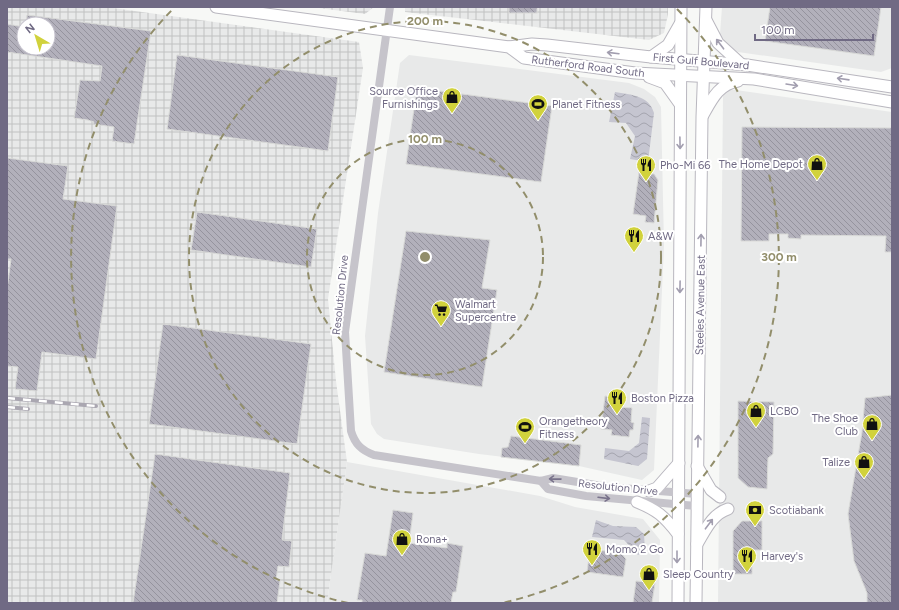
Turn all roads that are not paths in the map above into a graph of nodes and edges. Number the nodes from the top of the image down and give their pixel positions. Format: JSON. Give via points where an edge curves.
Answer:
{"nodes":[{"id":1,"x":216,"y":7,"type":"edge"},
{"id":2,"x":390,"y":7,"type":"edge"},
{"id":3,"x":681,"y":7,"type":"edge"},
{"id":4,"x":706,"y":7,"type":"edge"},
{"id":5,"x":706,"y":19,"type":"junction"},
{"id":6,"x":681,"y":22,"type":"junction"},
{"id":7,"x":388,"y":31,"type":"junction"},
{"id":8,"x":509,"y":47,"type":"junction"},
{"id":9,"x":651,"y":57,"type":"junction"},
{"id":10,"x":680,"y":60,"type":"junction"},
{"id":11,"x":704,"y":60,"type":"junction"},
{"id":12,"x":741,"y":64,"type":"junction"},
{"id":13,"x":635,"y":73,"type":"junction"},
{"id":14,"x":680,"y":75,"type":"junction"},
{"id":15,"x":703,"y":76,"type":"junction"},
{"id":16,"x":892,"y":76,"type":"edge"},
{"id":17,"x":754,"y":79,"type":"junction"},
{"id":18,"x":887,"y":86,"type":"edge"},
{"id":19,"x":892,"y":102,"type":"edge"},
{"id":20,"x":680,"y":104,"type":"junction"},
{"id":21,"x":702,"y":117,"type":"junction"},
{"id":22,"x":679,"y":463,"type":"junction"},
{"id":23,"x":697,"y":465,"type":"junction"},
{"id":24,"x":541,"y":481,"type":"junction"},
{"id":25,"x":649,"y":491,"type":"junction"},
{"id":26,"x":697,"y":494,"type":"junction"},
{"id":27,"x":720,"y":498,"type":"dead end"},
{"id":28,"x":678,"y":499,"type":"junction"},
{"id":29,"x":637,"y":502,"type":"junction"},
{"id":30,"x":696,"y":506,"type":"junction"},
{"id":31,"x":728,"y":509,"type":"dead end"},
{"id":32,"x":678,"y":534,"type":"junction"},
{"id":33,"x":696,"y":545,"type":"junction"},
{"id":34,"x":678,"y":603,"type":"edge"},
{"id":35,"x":696,"y":603,"type":"edge"}],
"edges":[{"from":1,"to":7,"type":"main road","name":"Rutherford Road South"},
{"from":2,"to":7,"type":"street","name":"Resolution Drive"},
{"from":3,"to":6,"type":"main road","name":"Steeles Avenue East"},
{"from":4,"to":5,"type":"main road","name":"Steeles Avenue East"},
{"from":5,"to":11,"type":"main road","name":"Steeles Avenue East"},
{"from":12,"to":5,"type":"main road","one_way":true,"via":[[718,43]]},
{"from":6,"to":9,"type":"main road","via":[[668,44]]},
{"from":6,"to":10,"type":"main road","name":"Steeles Avenue East"},
{"from":7,"to":8,"type":"main road","name":"Rutherford Road South"},
{"from":7,"to":24,"type":"street","name":"Resolution Drive","via":[[345,332],[351,431],[358,446],[374,455]]},
{"from":9,"to":8,"type":"main road","name":"First Gulf Boulevard","one_way":true,"via":[[547,45]]},
{"from":8,"to":13,"type":"main road","name":"Rutherford Road South","via":[[524,58]]},
{"from":9,"to":10,"type":"main road","name":"First Gulf Boulevard"},
{"from":10,"to":11,"type":"main road","name":"First Gulf Boulevard"},
{"from":10,"to":14,"type":"main road","name":"Steeles Avenue East"},
{"from":11,"to":12,"type":"main road","name":"First Gulf Boulevard"},
{"from":11,"to":15,"type":"main road","name":"Steeles Avenue East"},
{"from":18,"to":12,"type":"main road","name":"First Gulf Boulevard","one_way":true},
{"from":13,"to":14,"type":"main road","name":"Rutherford Road South"},
{"from":13,"to":20,"type":"main road","via":[[664,83]]},
{"from":14,"to":15,"type":"main road","name":"Rutherford Road South"},
{"from":14,"to":20,"type":"main road","name":"Steeles Avenue East"},
{"from":15,"to":17,"type":"main road","name":"First Gulf Boulevard"},
{"from":15,"to":21,"type":"main road","name":"Steeles Avenue East"},
{"from":16,"to":18,"type":"main road"},
{"from":17,"to":19,"type":"main road","name":"First Gulf Boulevard","one_way":true},
{"from":17,"to":21,"type":"main road","via":[[726,84],[716,93]]},
{"from":20,"to":22,"type":"main road","name":"Steeles Avenue East","one_way":true},
{"from":23,"to":21,"type":"main road","name":"Steeles Avenue East","one_way":true},
{"from":22,"to":25,"type":"main road","via":[[657,488]]},
{"from":22,"to":28,"type":"main road","name":"Steeles Avenue East"},
{"from":23,"to":26,"type":"main road","name":"Steeles Avenue East"},
{"from":23,"to":27,"type":"main road","via":[[711,490]]},
{"from":25,"to":24,"type":"street","name":"Resolution Drive","one_way":true,"via":[[553,478]]},
{"from":24,"to":29,"type":"street","name":"Resolution Drive","one_way":true,"via":[[548,489]]},
{"from":25,"to":28,"type":"street","name":"Resolution Drive"},
{"from":26,"to":28,"type":"street","name":"Resolution Drive"},
{"from":26,"to":30,"type":"main road","name":"Steeles Avenue East"},
{"from":28,"to":29,"type":"street","name":"Resolution Drive"},
{"from":28,"to":30,"type":"street","name":"Resolution Drive"},
{"from":28,"to":32,"type":"main road","name":"Steeles Avenue East"},
{"from":29,"to":32,"type":"main road","via":[[665,517]]},
{"from":30,"to":33,"type":"main road","name":"Steeles Avenue East"},
{"from":33,"to":31,"type":"main road","one_way":true,"via":[[710,522]]},
{"from":32,"to":34,"type":"main road","name":"Steeles Avenue East","one_way":true},
{"from":33,"to":35,"type":"main road","name":"Steeles Avenue East"}]}
